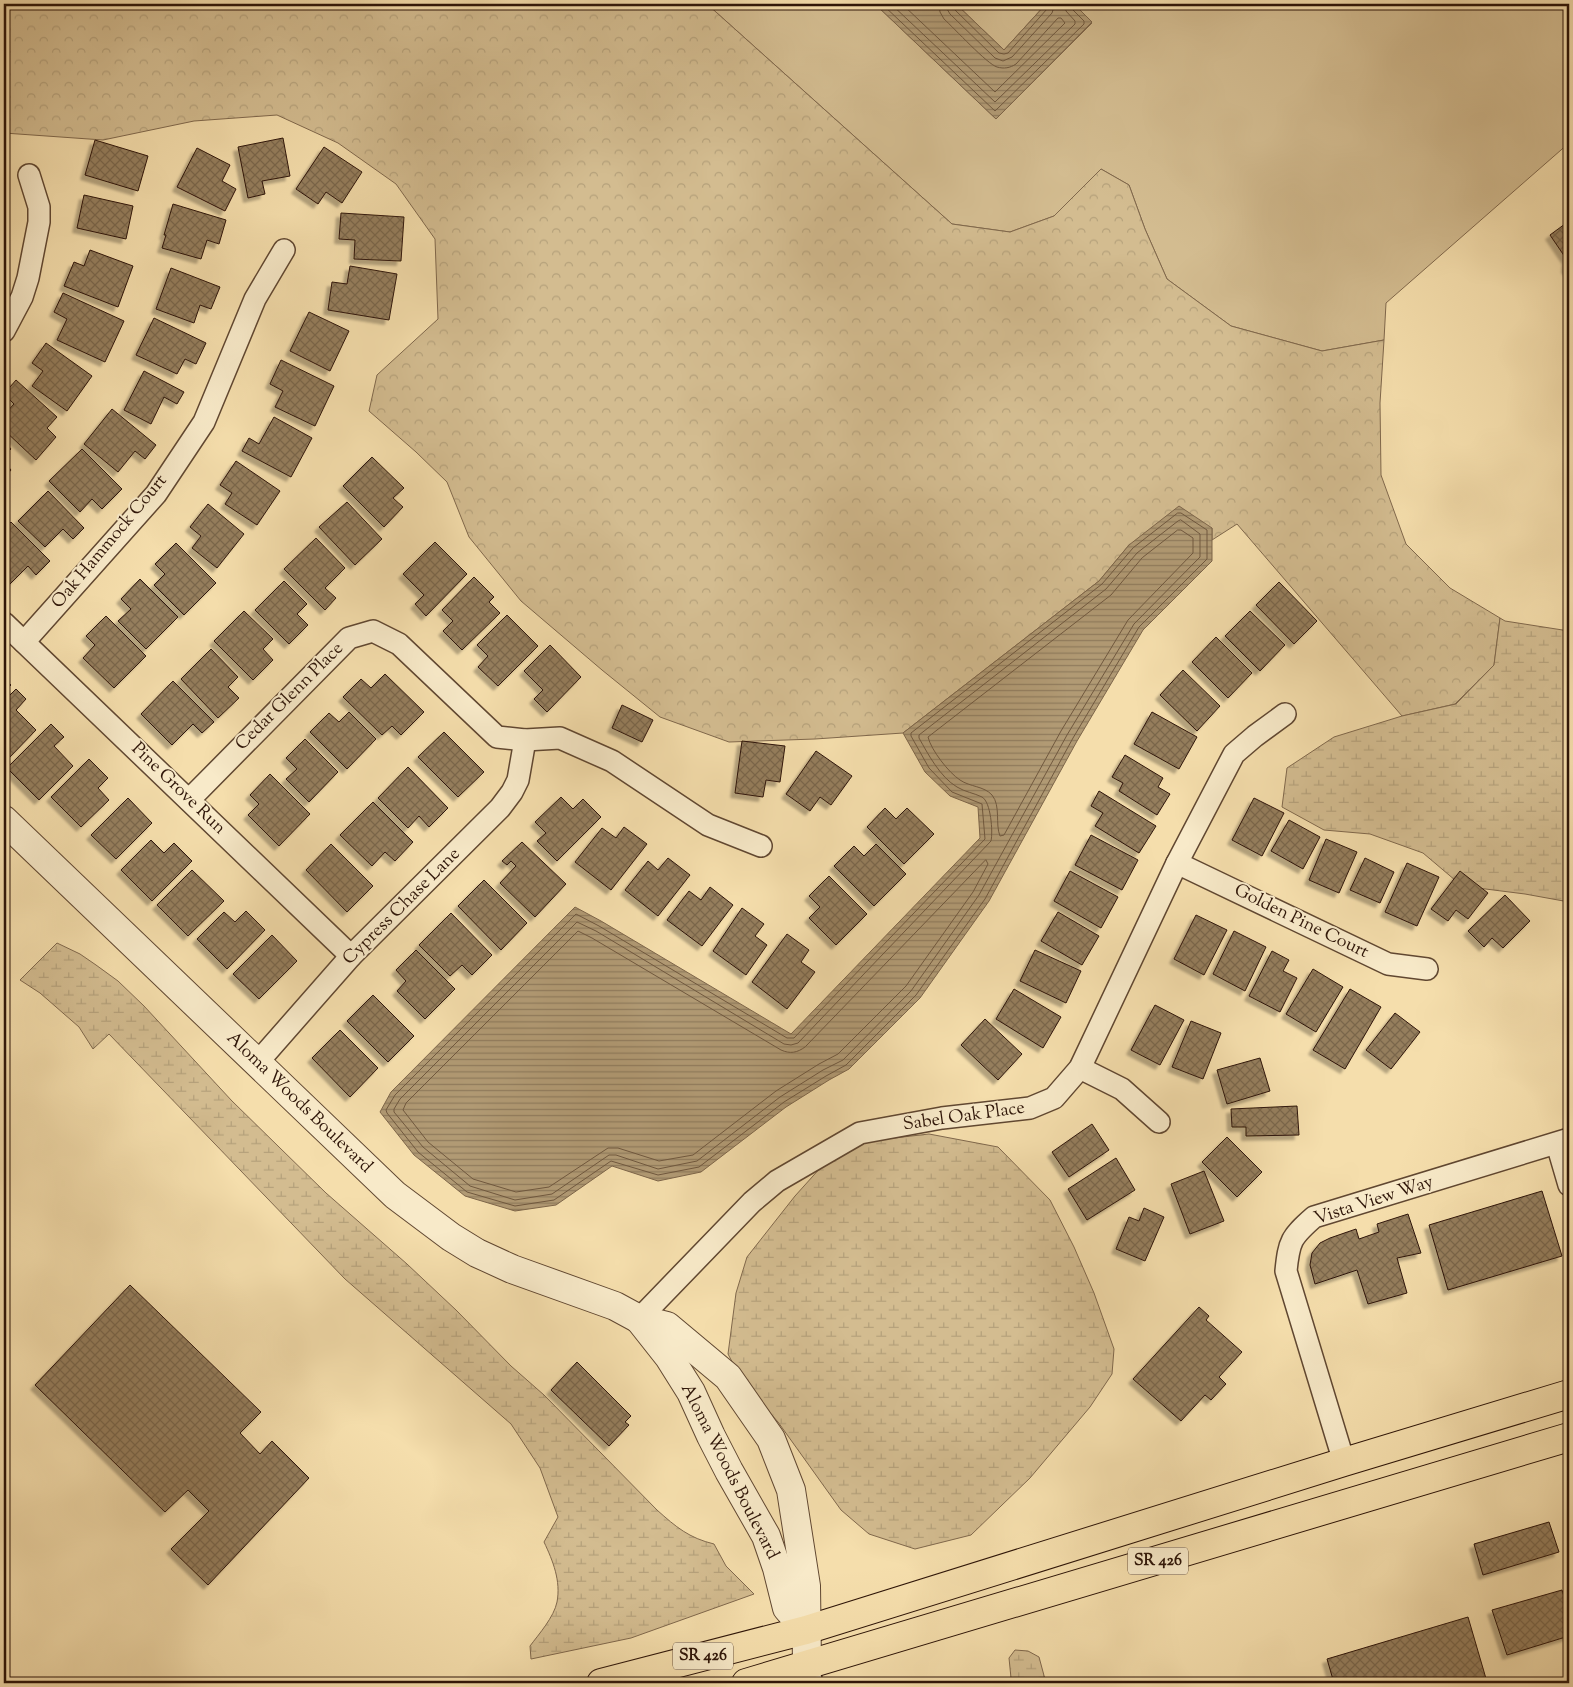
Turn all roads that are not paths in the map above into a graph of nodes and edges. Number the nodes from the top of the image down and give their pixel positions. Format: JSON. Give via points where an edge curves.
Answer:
{"nodes":[{"id":1,"x":29,"y":175,"type":"dead end"},
{"id":2,"x":284,"y":250,"type":"dead end"},
{"id":3,"x":4,"y":331,"type":"edge"},
{"id":4,"x":4,"y":623,"type":"edge"},
{"id":5,"x":24,"y":642,"type":"junction"},
{"id":6,"x":1285,"y":714,"type":"dead end"},
{"id":7,"x":525,"y":740,"type":"junction"},
{"id":8,"x":189,"y":800,"type":"junction"},
{"id":9,"x":4,"y":820,"type":"edge"},
{"id":10,"x":761,"y":846,"type":"dead end"},
{"id":11,"x":1177,"y":863,"type":"junction"},
{"id":12,"x":351,"y":956,"type":"junction"},
{"id":13,"x":1427,"y":969,"type":"dead end"},
{"id":14,"x":257,"y":1063,"type":"junction"},
{"id":15,"x":1080,"y":1068,"type":"junction"},
{"id":16,"x":1158,"y":1122,"type":"dead end"},
{"id":17,"x":1563,"y":1141,"type":"edge"},
{"id":18,"x":1569,"y":1185,"type":"edge"},
{"id":19,"x":639,"y":1320,"type":"junction"},
{"id":20,"x":1569,"y":1394,"type":"edge"},
{"id":21,"x":1569,"y":1437,"type":"edge"},
{"id":22,"x":1344,"y":1462,"type":"junction"},
{"id":23,"x":806,"y":1630,"type":"junction"},
{"id":24,"x":810,"y":1674,"type":"edge"},
{"id":25,"x":601,"y":1683,"type":"edge"},
{"id":26,"x":746,"y":1683,"type":"edge"}],
"edges":[{"from":1,"to":3,"type":"street","via":[[39,207],[38,222],[28,278]]},
{"from":2,"to":5,"type":"street","name":"Oak Hammock Court","via":[[254,299],[204,422],[156,494]]},
{"from":4,"to":5,"type":"street","name":"Pine Grove Run"},
{"from":5,"to":8,"type":"street","name":"Pine Grove Run"},
{"from":6,"to":11,"type":"street","name":"Sabel Oak Place","via":[[1234,754]]},
{"from":7,"to":8,"type":"street","name":"Cedar Glenn Place","via":[[497,737],[399,644],[373,631],[349,638]]},
{"from":7,"to":10,"type":"street","name":"Cedar Glenn Place","via":[[560,738],[612,761],[708,825]]},
{"from":7,"to":12,"type":"street","name":"Cypress Chase Lane","via":[[518,780],[500,808]]},
{"from":8,"to":12,"type":"street","name":"Pine Grove Run"},
{"from":9,"to":14,"type":"street","name":"Aloma Woods Boulevard"},
{"from":11,"to":13,"type":"street","name":"Golden Pine Court","via":[[1388,964]]},
{"from":11,"to":15,"type":"street","name":"Sabel Oak Place"},
{"from":12,"to":14,"type":"street","name":"Cypress Chase Lane"},
{"from":14,"to":19,"type":"street","name":"Aloma Woods Boulevard","via":[[395,1195],[451,1237],[512,1269],[615,1306]]},
{"from":15,"to":16,"type":"street","via":[[1122,1089]]},
{"from":15,"to":19,"type":"street","name":"Sabel Oak Place","via":[[1054,1098],[1030,1108],[942,1118],[860,1133],[777,1181],[752,1202]]},
{"from":17,"to":18,"type":"street"},
{"from":17,"to":22,"type":"street","name":"Vista View Way","via":[[1314,1217],[1298,1231],[1288,1247],[1286,1272]]},
{"from":19,"to":23,"type":"street","name":"Aloma Woods Boulevard","via":[[670,1357],[691,1392],[710,1436],[766,1536],[787,1608]]},
{"from":19,"to":23,"type":"street","name":"Aloma Woods Boulevard","via":[[667,1326],[728,1377],[771,1439],[791,1490],[806,1586]]},
{"from":20,"to":22,"type":"main road","number":"SR 426"},
{"from":21,"to":24,"type":"main road","number":"SR 426"},
{"from":22,"to":23,"type":"main road","number":"SR 426"},
{"from":23,"to":24,"type":"street","name":"Aloma Woods Boulevard"},
{"from":23,"to":25,"type":"main road","number":"SR 426"},
{"from":24,"to":26,"type":"main road","number":"SR 426"}]}
